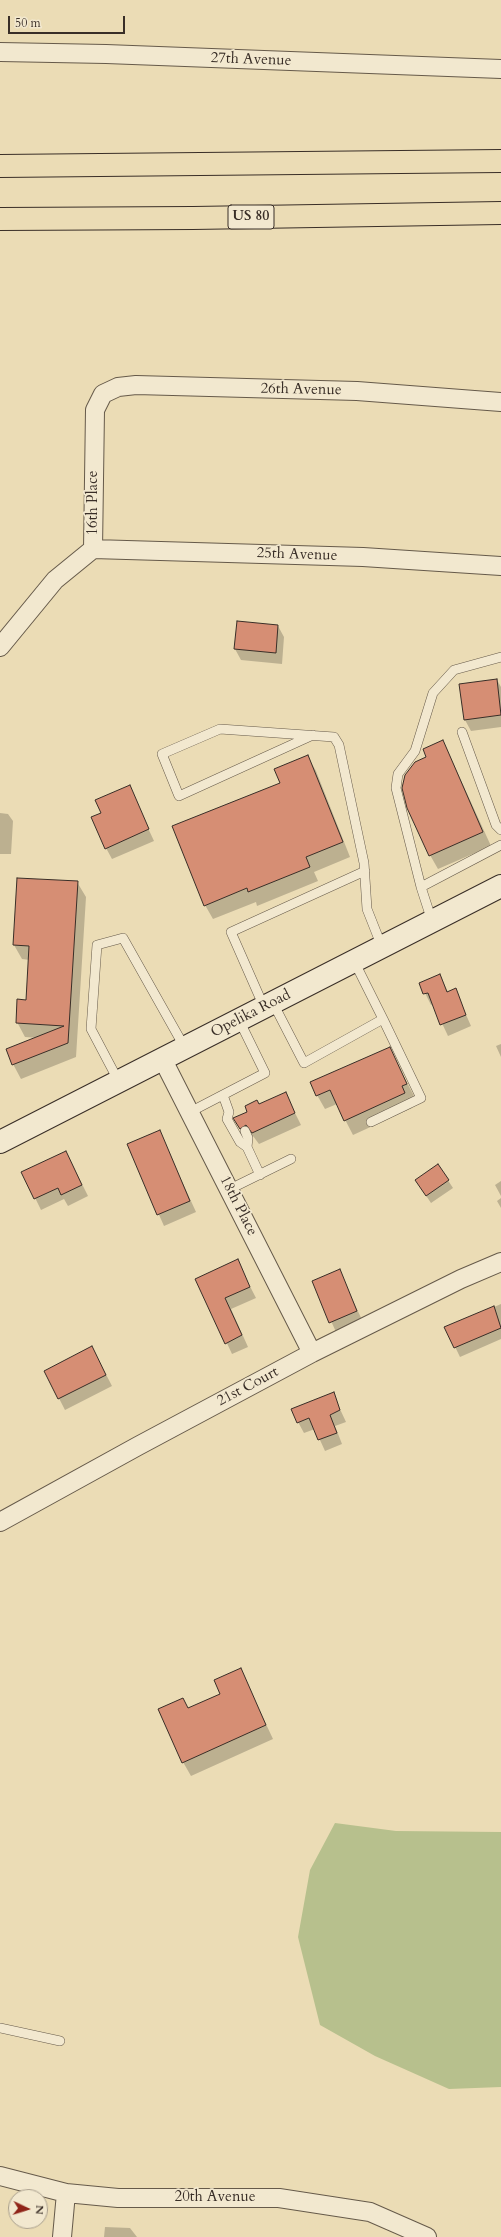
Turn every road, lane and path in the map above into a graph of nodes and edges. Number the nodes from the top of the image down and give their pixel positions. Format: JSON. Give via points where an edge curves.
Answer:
{"nodes":[{"id":1,"x":0,"y":52,"type":"edge"},
{"id":2,"x":501,"y":69,"type":"edge"},
{"id":3,"x":501,"y":161,"type":"edge"},
{"id":4,"x":0,"y":166,"type":"edge"},
{"id":5,"x":501,"y":213,"type":"edge"},
{"id":6,"x":0,"y":219,"type":"edge"},
{"id":7,"x":103,"y":394,"type":"joint"},
{"id":8,"x":501,"y":402,"type":"edge"},
{"id":9,"x":93,"y":549,"type":"junction"},
{"id":10,"x":501,"y":566,"type":"edge"},
{"id":11,"x":0,"y":648,"type":"edge"},
{"id":12,"x":501,"y":657,"type":"edge"},
{"id":13,"x":462,"y":732,"type":"dead end"},
{"id":14,"x":313,"y":735,"type":"junction"},
{"id":15,"x":501,"y":830,"type":"edge"},
{"id":16,"x":501,"y":846,"type":"edge"},
{"id":17,"x":365,"y":871,"type":"junction"},
{"id":18,"x":501,"y":886,"type":"edge"},
{"id":19,"x":421,"y":887,"type":"junction"},
{"id":20,"x":432,"y":921,"type":"junction"},
{"id":21,"x":382,"y":947,"type":"junction"},
{"id":22,"x":354,"y":961,"type":"junction"},
{"id":23,"x":269,"y":1005,"type":"junction"},
{"id":24,"x":383,"y":1019,"type":"junction"},
{"id":25,"x":239,"y":1020,"type":"junction"},
{"id":26,"x":185,"y":1048,"type":"junction"},
{"id":27,"x":163,"y":1060,"type":"junction"},
{"id":28,"x":119,"y":1082,"type":"junction"},
{"id":29,"x":223,"y":1095,"type":"junction"},
{"id":30,"x":190,"y":1112,"type":"junction"},
{"id":31,"x":370,"y":1122,"type":"dead end"},
{"id":32,"x":245,"y":1132,"type":"dead end"},
{"id":33,"x":0,"y":1142,"type":"edge"},
{"id":34,"x":247,"y":1147,"type":"junction"},
{"id":35,"x":291,"y":1159,"type":"dead end"},
{"id":36,"x":260,"y":1175,"type":"junction"},
{"id":37,"x":230,"y":1190,"type":"junction"},
{"id":38,"x":501,"y":1262,"type":"edge"},
{"id":39,"x":312,"y":1353,"type":"junction"},
{"id":40,"x":0,"y":1522,"type":"edge"},
{"id":41,"x":0,"y":2028,"type":"edge"},
{"id":42,"x":60,"y":2041,"type":"dead end"},
{"id":43,"x":0,"y":2176,"type":"edge"},
{"id":44,"x":66,"y":2193,"type":"junction"},
{"id":45,"x":62,"y":2237,"type":"edge"},
{"id":46,"x":427,"y":2237,"type":"edge"}],
"edges":[{"from":1,"to":2,"type":"street","name":"27th Avenue"},
{"from":3,"to":4,"type":"highway"},
{"from":5,"to":6,"type":"highway","number":"US 80"},
{"from":7,"to":8,"type":"street","name":"26th Avenue","via":[[118,387],[136,385],[357,391]]},
{"from":7,"to":9,"type":"street","name":"16th Place","via":[[95,410]]},
{"from":9,"to":10,"type":"street","name":"25th Avenue","via":[[363,557]]},
{"from":9,"to":11,"type":"street","name":"16th Place","via":[[55,580]]},
{"from":12,"to":19,"type":"lane","via":[[454,670],[433,693],[415,751],[398,774],[396,788]]},
{"from":13,"to":15,"type":"lane","via":[[496,825]]},
{"from":14,"to":14,"type":"lane","via":[[220,729],[162,754],[179,796]]},
{"from":14,"to":17,"type":"lane","via":[[334,737],[339,745]]},
{"from":16,"to":19,"type":"lane"},
{"from":17,"to":21,"type":"lane","via":[[368,909]]},
{"from":17,"to":23,"type":"lane","via":[[231,932]]},
{"from":18,"to":20,"type":"main road","name":"Opelika Road"},
{"from":19,"to":20,"type":"lane"},
{"from":20,"to":21,"type":"main road","name":"Opelika Road"},
{"from":21,"to":22,"type":"main road","name":"Opelika Road"},
{"from":22,"to":23,"type":"main road","name":"Opelika Road"},
{"from":22,"to":24,"type":"lane"},
{"from":23,"to":24,"type":"lane","via":[[304,1063]]},
{"from":23,"to":25,"type":"main road","name":"Opelika Road"},
{"from":24,"to":31,"type":"lane","via":[[421,1098]]},
{"from":25,"to":26,"type":"main road","name":"Opelika Road"},
{"from":25,"to":29,"type":"lane","via":[[266,1073]]},
{"from":26,"to":27,"type":"main road","name":"Opelika Road"},
{"from":26,"to":28,"type":"lane","via":[[123,938],[97,946],[91,1029]]},
{"from":27,"to":28,"type":"main road","name":"Opelika Road"},
{"from":27,"to":30,"type":"street","name":"18th Place"},
{"from":28,"to":33,"type":"main road","name":"Opelika Road"},
{"from":29,"to":30,"type":"lane"},
{"from":29,"to":34,"type":"lane","via":[[233,1114],[227,1118],[240,1142]]},
{"from":30,"to":37,"type":"street","name":"18th Place"},
{"from":32,"to":34,"type":"lane","via":[[248,1138]]},
{"from":34,"to":36,"type":"lane"},
{"from":35,"to":36,"type":"lane"},
{"from":36,"to":37,"type":"lane"},
{"from":37,"to":39,"type":"street","name":"18th Place"},
{"from":38,"to":39,"type":"street","name":"21st Court"},
{"from":39,"to":40,"type":"street","name":"21st Court"},
{"from":41,"to":42,"type":"lane"},
{"from":43,"to":44,"type":"street","name":"20th Avenue"},
{"from":44,"to":45,"type":"street"},
{"from":44,"to":46,"type":"street","name":"20th Avenue","via":[[118,2198],[279,2198],[370,2212]]}]}
